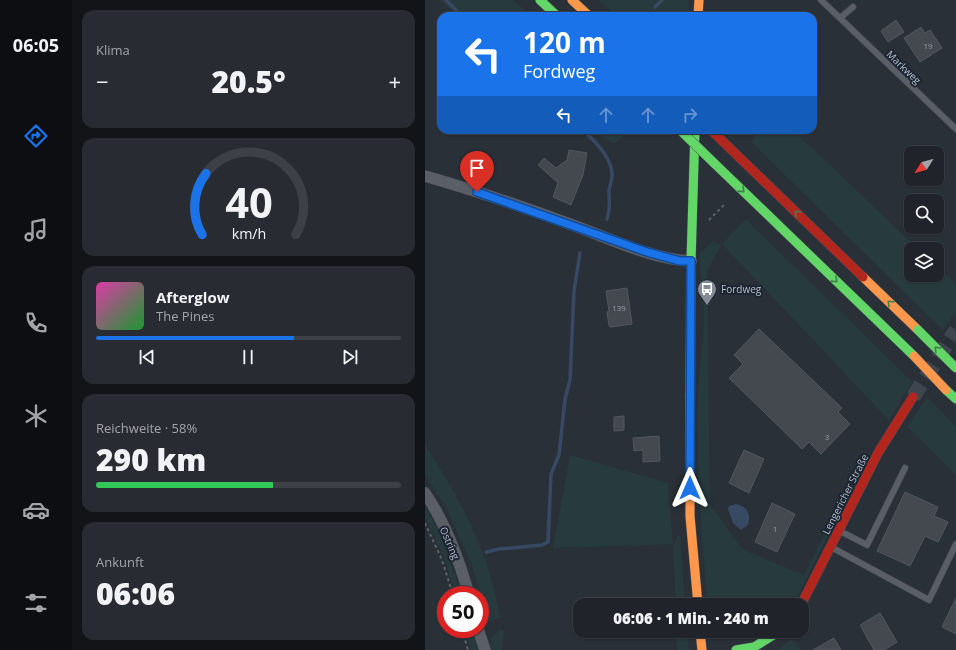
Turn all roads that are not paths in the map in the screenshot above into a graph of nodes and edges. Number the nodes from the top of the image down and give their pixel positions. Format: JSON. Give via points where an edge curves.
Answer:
{"nodes":[{"id":1,"x":540,"y":0,"type":"edge"},
{"id":2,"x":572,"y":0,"type":"edge"},
{"id":3,"x":699,"y":0,"type":"edge"},
{"id":4,"x":821,"y":0,"type":"edge"},
{"id":5,"x":853,"y":7,"type":"dead end"},
{"id":6,"x":553,"y":12,"type":"edge"},
{"id":7,"x":585,"y":12,"type":"edge"},
{"id":8,"x":698,"y":12,"type":"edge"},
{"id":9,"x":840,"y":18,"type":"junction"},
{"id":10,"x":956,"y":129,"type":"edge"},
{"id":11,"x":684,"y":134,"type":"edge"},
{"id":12,"x":695,"y":134,"type":"edge"},
{"id":13,"x":715,"y":134,"type":"edge"},
{"id":14,"x":425,"y":176,"type":"edge"},
{"id":15,"x":691,"y":261,"type":"junction"},
{"id":16,"x":956,"y":368,"type":"edge"},
{"id":17,"x":913,"y":397,"type":"tunnel mouth"},
{"id":18,"x":956,"y":399,"type":"edge"},
{"id":19,"x":905,"y":468,"type":"dead end"},
{"id":20,"x":425,"y":493,"type":"edge"},
{"id":21,"x":839,"y":530,"type":"junction"},
{"id":22,"x":956,"y":544,"type":"edge"},
{"id":23,"x":831,"y":547,"type":"junction"},
{"id":24,"x":466,"y":586,"type":"edge"},
{"id":25,"x":697,"y":598,"type":"edge"},
{"id":26,"x":805,"y":598,"type":"edge"},
{"id":27,"x":481,"y":638,"type":"edge"},
{"id":28,"x":701,"y":638,"type":"edge"},
{"id":29,"x":770,"y":638,"type":"edge"},
{"id":30,"x":753,"y":649,"type":"edge"},
{"id":31,"x":485,"y":650,"type":"edge"},
{"id":32,"x":702,"y":650,"type":"edge"},
{"id":33,"x":736,"y":650,"type":"edge"}],
"edges":[{"from":1,"to":6,"type":"main road"},
{"from":2,"to":7,"type":"main road"},
{"from":3,"to":8,"type":"main road"},
{"from":4,"to":9,"type":"lane","name":"Markweg"},
{"from":5,"to":9,"type":"lane"},
{"from":9,"to":10,"type":"lane","name":"Markweg"},
{"from":11,"to":18,"type":"main road","one_way":true,"bridge":true},
{"from":12,"to":15,"type":"main road"},
{"from":16,"to":13,"type":"main road","one_way":true,"bridge":true},
{"from":14,"to":15,"type":"street","via":[[503,199],[647,252],[680,261]]},
{"from":15,"to":25,"type":"main road","via":[[690,516]]},
{"from":17,"to":21,"type":"main road","name":"Lengericher Straße","via":[[878,453]]},
{"from":19,"to":21,"type":"lane","via":[[867,545]]},
{"from":20,"to":24,"type":"street","name":"Ostring","via":[[449,539]]},
{"from":21,"to":23,"type":"main road","name":"Lengericher Straße"},
{"from":22,"to":23,"type":"lane","via":[[929,600]]},
{"from":23,"to":26,"type":"main road","name":"Lengericher Straße"},
{"from":27,"to":31,"type":"street"},
{"from":28,"to":32,"type":"main road"},
{"from":29,"to":30,"type":"main road"},
{"from":30,"to":33,"type":"main road"}]}
